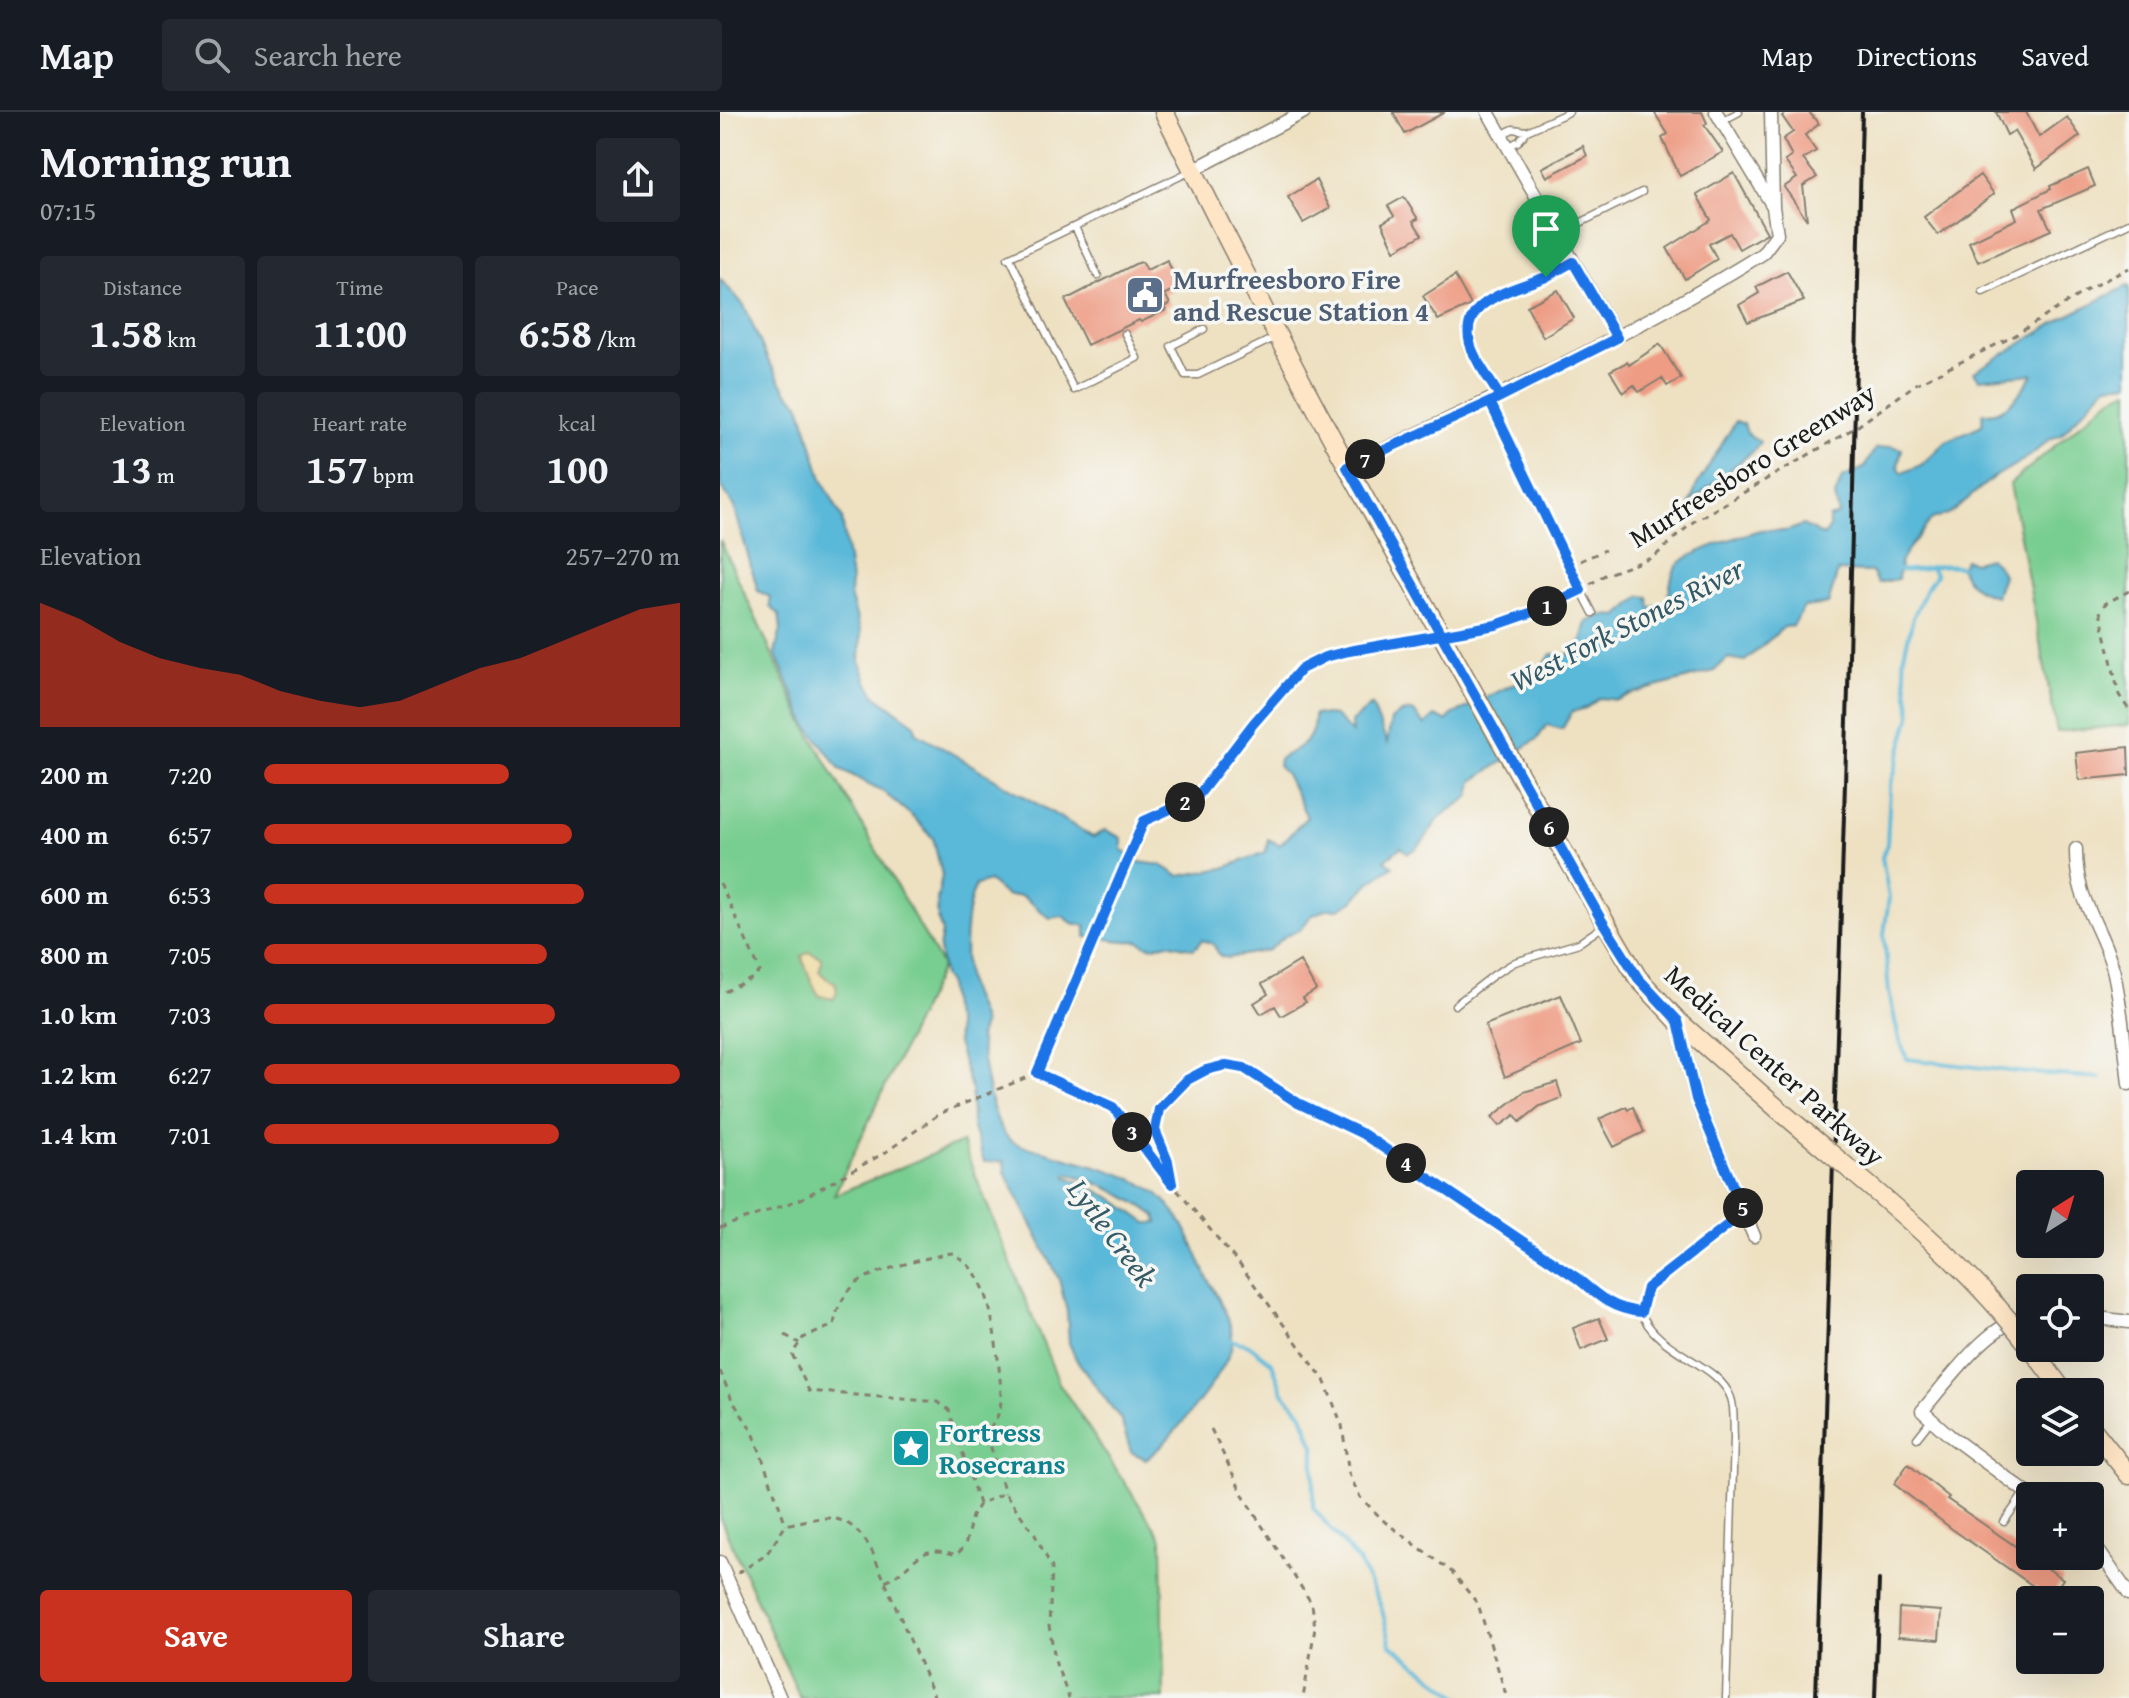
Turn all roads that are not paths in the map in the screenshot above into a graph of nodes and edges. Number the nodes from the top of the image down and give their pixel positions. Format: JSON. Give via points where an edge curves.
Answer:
{"nodes":[{"id":1,"x":1164,"y":112,"type":"edge"},
{"id":2,"x":1304,"y":112,"type":"edge"},
{"id":3,"x":1488,"y":112,"type":"edge"},
{"id":4,"x":1569,"y":112,"type":"edge"},
{"id":5,"x":1739,"y":112,"type":"edge"},
{"id":6,"x":1771,"y":112,"type":"edge"},
{"id":7,"x":1719,"y":117,"type":"edge"},
{"id":8,"x":1527,"y":131,"type":"junction"},
{"id":9,"x":1501,"y":135,"type":"junction"},
{"id":10,"x":1508,"y":147,"type":"junction"},
{"id":11,"x":1193,"y":170,"type":"junction"},
{"id":12,"x":1642,"y":192,"type":"dead end"},
{"id":13,"x":1773,"y":207,"type":"junction"},
{"id":14,"x":2129,"y":223,"type":"edge"},
{"id":15,"x":1075,"y":227,"type":"junction"},
{"id":16,"x":1558,"y":234,"type":"junction"},
{"id":17,"x":1573,"y":262,"type":"junction"},
{"id":18,"x":1098,"y":276,"type":"dead end"},
{"id":19,"x":1983,"y":292,"type":"dead end"},
{"id":20,"x":1204,"y":329,"type":"dead end"},
{"id":21,"x":1125,"y":334,"type":"dead end"},
{"id":22,"x":1277,"y":336,"type":"junction"},
{"id":23,"x":1617,"y":338,"type":"junction"},
{"id":24,"x":1495,"y":399,"type":"junction"},
{"id":25,"x":1347,"y":467,"type":"junction"},
{"id":26,"x":1541,"y":512,"type":"road end"},
{"id":27,"x":1581,"y":590,"type":"road end"},
{"id":28,"x":1593,"y":613,"type":"dead end"},
{"id":29,"x":2076,"y":849,"type":"dead end"},
{"id":30,"x":1605,"y":925,"type":"junction"},
{"id":31,"x":1455,"y":1005,"type":"dead end"},
{"id":32,"x":1678,"y":1021,"type":"junction"},
{"id":33,"x":2129,"y":1084,"type":"edge"},
{"id":34,"x":1172,"y":1184,"type":"road end"},
{"id":35,"x":1754,"y":1236,"type":"dead end"},
{"id":36,"x":2016,"y":1319,"type":"edge"},
{"id":37,"x":2104,"y":1319,"type":"edge"},
{"id":38,"x":2129,"y":1322,"type":"edge"},
{"id":39,"x":2016,"y":1330,"type":"edge"},
{"id":40,"x":2041,"y":1362,"type":"edge"},
{"id":41,"x":2053,"y":1378,"type":"edge"},
{"id":42,"x":1927,"y":1415,"type":"junction"},
{"id":43,"x":1917,"y":1438,"type":"dead end"},
{"id":44,"x":2104,"y":1444,"type":"edge"},
{"id":45,"x":2129,"y":1475,"type":"edge"},
{"id":46,"x":2016,"y":1485,"type":"edge"},
{"id":47,"x":2016,"y":1508,"type":"edge"},
{"id":48,"x":2004,"y":1522,"type":"dead end"},
{"id":49,"x":2104,"y":1559,"type":"edge"},
{"id":50,"x":720,"y":1562,"type":"edge"},
{"id":51,"x":2129,"y":1594,"type":"edge"},
{"id":52,"x":780,"y":1698,"type":"edge"},
{"id":53,"x":1726,"y":1698,"type":"edge"}],
"edges":[{"from":1,"to":11,"type":"main road","name":"Medical Center Parkway"},
{"from":2,"to":11,"type":"street"},
{"from":3,"to":9,"type":"street"},
{"from":4,"to":8,"type":"lane"},
{"from":5,"to":7,"type":"lane"},
{"from":6,"to":13,"type":"street"},
{"from":7,"to":13,"type":"street"},
{"from":8,"to":9,"type":"lane","via":[[1513,129]]},
{"from":8,"to":10,"type":"lane"},
{"from":9,"to":10,"type":"street"},
{"from":10,"to":16,"type":"street"},
{"from":11,"to":15,"type":"lane"},
{"from":11,"to":22,"type":"main road","name":"Medical Center Parkway"},
{"from":12,"to":16,"type":"lane"},
{"from":13,"to":23,"type":"street","via":[[1777,234],[1762,254]]},
{"from":14,"to":19,"type":"lane"},
{"from":15,"to":18,"type":"lane"},
{"from":15,"to":21,"type":"lane","via":[[1008,258],[1074,390],[1137,358]]},
{"from":16,"to":17,"type":"street"},
{"from":17,"to":23,"type":"street"},
{"from":17,"to":24,"type":"lane","via":[[1473,312],[1467,326],[1473,352]]},
{"from":20,"to":22,"type":"lane","via":[[1171,346],[1185,375],[1198,375]]},
{"from":22,"to":25,"type":"main road","name":"Medical Center Parkway"},
{"from":23,"to":24,"type":"street"},
{"from":24,"to":25,"type":"street"},
{"from":24,"to":26,"type":"lane"},
{"from":25,"to":30,"type":"main road","name":"Medical Center Parkway","bridge":true},
{"from":27,"to":28,"type":"lane"},
{"from":29,"to":33,"type":"street","via":[[2086,905],[2114,971]]},
{"from":30,"to":31,"type":"lane","via":[[1579,943],[1515,962]]},
{"from":30,"to":32,"type":"main road","name":"Medical Center Parkway","via":[[1638,978]]},
{"from":32,"to":35,"type":"street","via":[[1696,1099]]},
{"from":32,"to":39,"type":"main road","name":"Medical Center Parkway","bridge":true,"via":[[1963,1272]]},
{"from":34,"to":53,"type":"lane","via":[[1155,1130],[1159,1109],[1187,1080],[1206,1070],[1244,1068],[1298,1103],[1363,1134],[1601,1298],[1622,1310],[1641,1312],[1651,1330],[1725,1387],[1732,1399],[1734,1437]]},
{"from":36,"to":42,"type":"street","via":[[1985,1339]]},
{"from":37,"to":38,"type":"street"},
{"from":40,"to":41,"type":"main road","name":"Medical Center Parkway"},
{"from":42,"to":43,"type":"lane"},
{"from":42,"to":46,"type":"street"},
{"from":44,"to":45,"type":"main road"},
{"from":47,"to":48,"type":"lane"},
{"from":49,"to":51,"type":"street"},
{"from":50,"to":52,"type":"street"}]}
